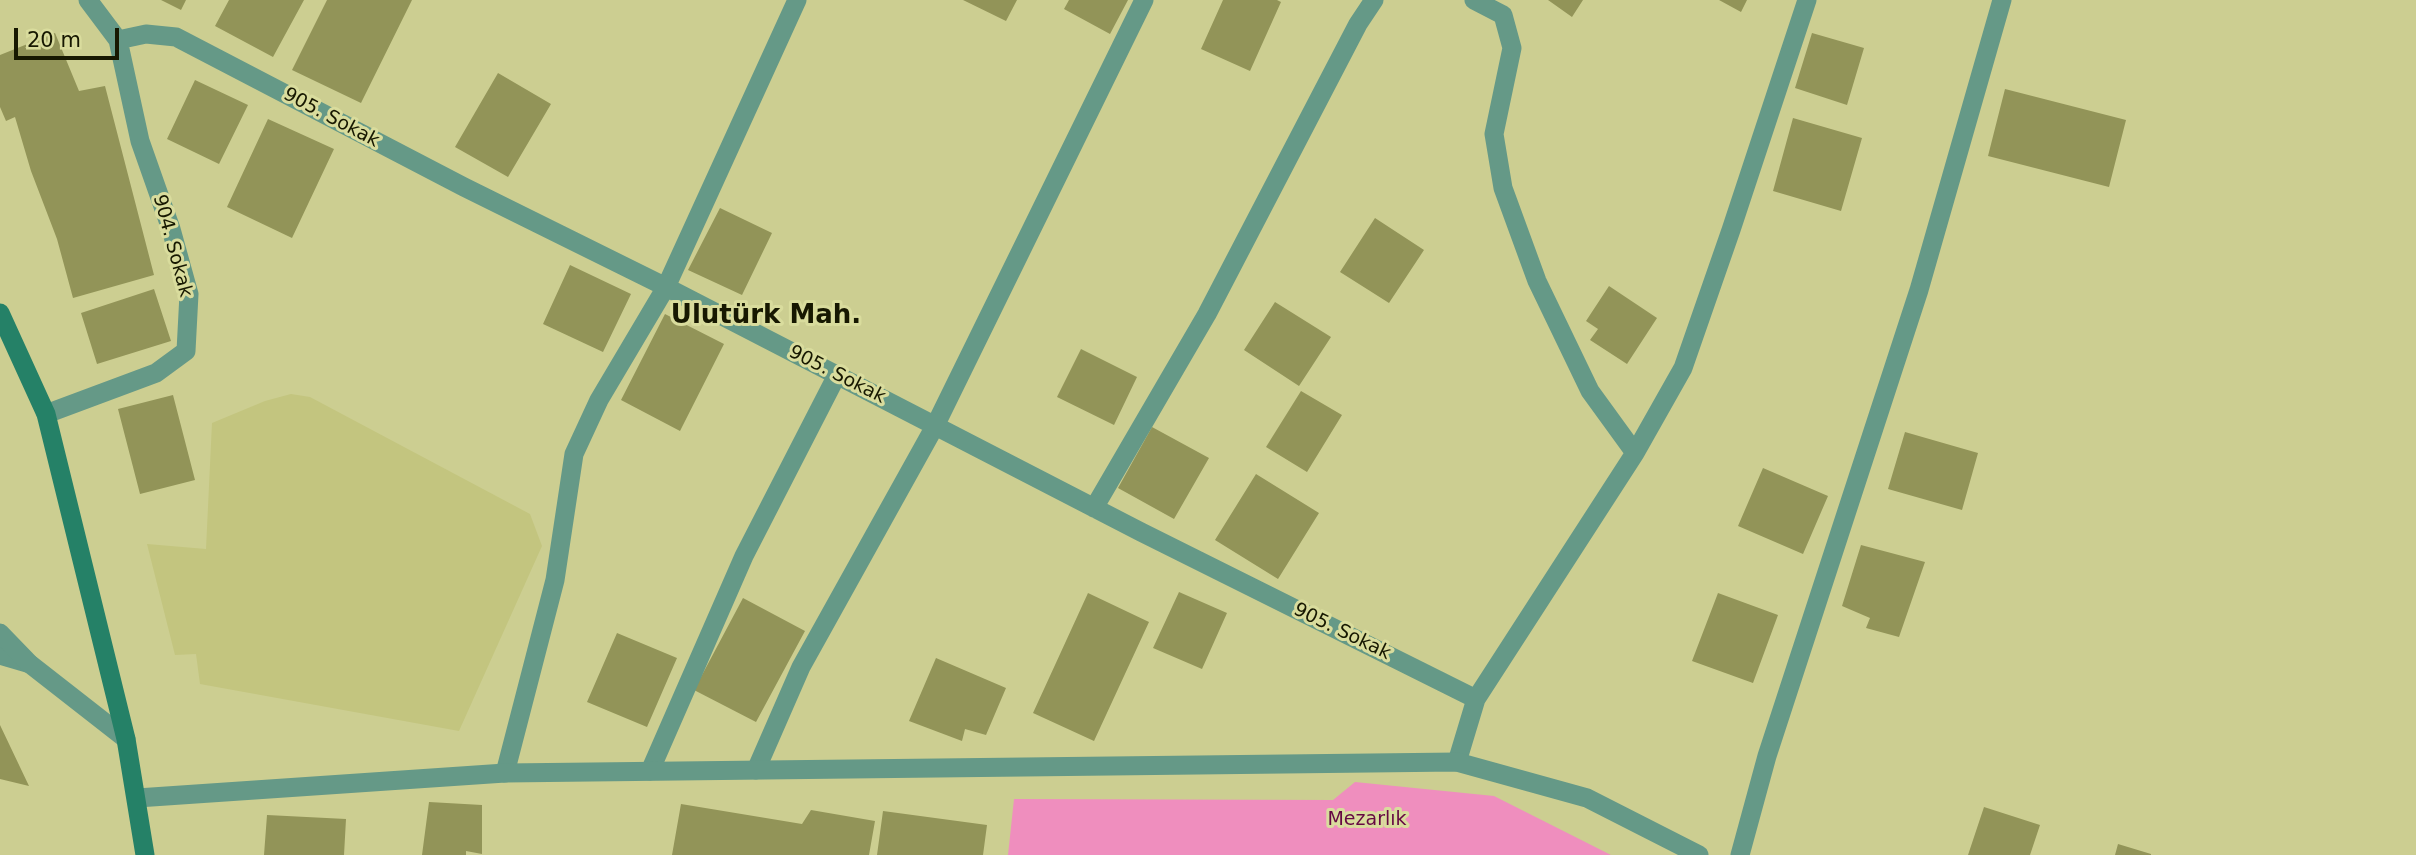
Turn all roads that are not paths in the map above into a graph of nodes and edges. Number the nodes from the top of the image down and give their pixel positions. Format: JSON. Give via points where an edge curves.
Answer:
{"nodes":[{"id":1,"x":88,"y":0,"type":"edge"},
{"id":2,"x":797,"y":0,"type":"edge"},
{"id":3,"x":1144,"y":0,"type":"edge"},
{"id":4,"x":1374,"y":0,"type":"edge"},
{"id":5,"x":1474,"y":0,"type":"edge"},
{"id":6,"x":1807,"y":0,"type":"edge"},
{"id":7,"x":2002,"y":0,"type":"edge"},
{"id":8,"x":118,"y":40,"type":"junction"},
{"id":9,"x":666,"y":287,"type":"junction"},
{"id":10,"x":0,"y":313,"type":"edge"},
{"id":11,"x":837,"y":375,"type":"junction"},
{"id":12,"x":46,"y":414,"type":"junction"},
{"id":13,"x":935,"y":426,"type":"junction"},
{"id":14,"x":1635,"y":453,"type":"junction"},
{"id":15,"x":1094,"y":508,"type":"junction"},
{"id":16,"x":0,"y":633,"type":"edge"},
{"id":17,"x":0,"y":655,"type":"edge"},
{"id":18,"x":30,"y":664,"type":"junction"},
{"id":19,"x":1476,"y":699,"type":"junction"},
{"id":20,"x":127,"y":739,"type":"junction"},
{"id":21,"x":1457,"y":762,"type":"junction"},
{"id":22,"x":756,"y":770,"type":"junction"},
{"id":23,"x":650,"y":771,"type":"junction"},
{"id":24,"x":505,"y":773,"type":"junction"},
{"id":25,"x":138,"y":798,"type":"junction"},
{"id":26,"x":145,"y":855,"type":"edge"},
{"id":27,"x":1699,"y":855,"type":"edge"},
{"id":28,"x":1740,"y":855,"type":"edge"}],
"edges":[{"from":1,"to":8,"type":"street","name":"904. Sokak"},
{"from":2,"to":9,"type":"street"},
{"from":3,"to":13,"type":"street"},
{"from":4,"to":15,"type":"street","via":[[1207,314]]},
{"from":5,"to":14,"type":"street","via":[[1503,15],[1512,48],[1494,134],[1503,188],[1536,281],[1590,391]]},
{"from":6,"to":14,"type":"street","via":[[1683,368]]},
{"from":7,"to":28,"type":"street","via":[[1919,290],[1767,756]]},
{"from":8,"to":9,"type":"street","name":"905. Sokak","via":[[146,34],[176,37]]},
{"from":8,"to":12,"type":"street","name":"904. Sokak","via":[[140,141],[188,294],[186,351],[156,373]]},
{"from":9,"to":11,"type":"street","name":"905. Sokak"},
{"from":9,"to":24,"type":"street","via":[[599,400],[574,454],[555,580]]},
{"from":10,"to":12,"type":"main road"},
{"from":11,"to":13,"type":"street","name":"905. Sokak"},
{"from":11,"to":23,"type":"street","via":[[744,556]]},
{"from":12,"to":20,"type":"main road"},
{"from":13,"to":15,"type":"street","name":"905. Sokak"},
{"from":13,"to":22,"type":"street","via":[[801,667]]},
{"from":14,"to":19,"type":"street"},
{"from":15,"to":19,"type":"street","name":"905. Sokak"},
{"from":16,"to":18,"type":"street"},
{"from":17,"to":18,"type":"street"},
{"from":18,"to":20,"type":"street"},
{"from":19,"to":21,"type":"street"},
{"from":20,"to":25,"type":"main road"},
{"from":21,"to":22,"type":"street"},
{"from":21,"to":27,"type":"street","via":[[1587,798]]},
{"from":22,"to":23,"type":"street"},
{"from":23,"to":24,"type":"street"},
{"from":24,"to":25,"type":"street"},
{"from":25,"to":26,"type":"main road"}]}
